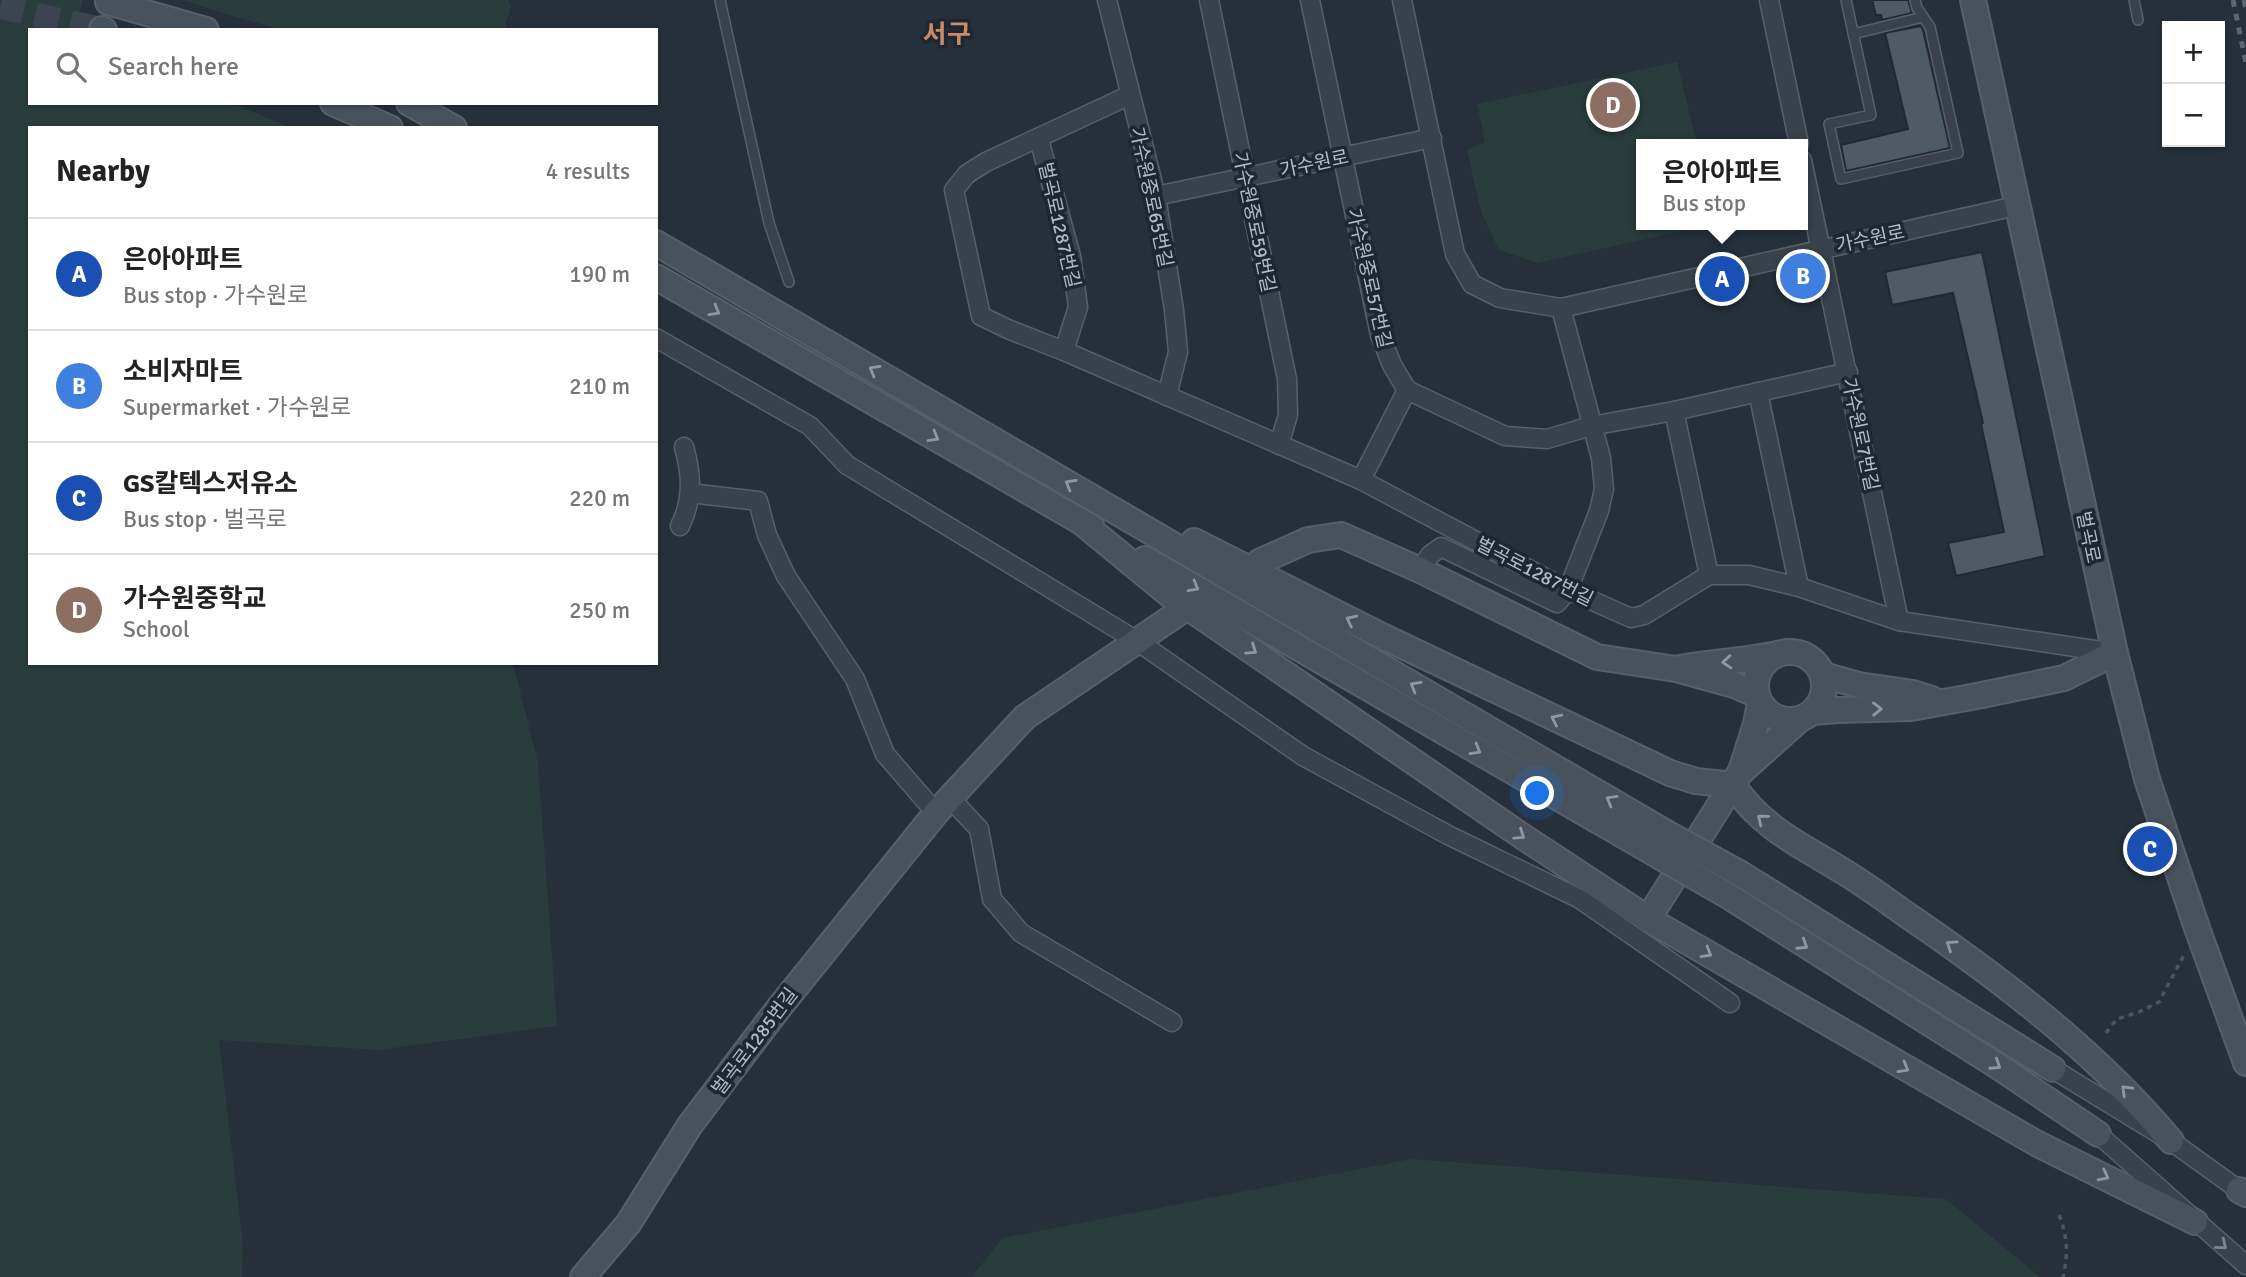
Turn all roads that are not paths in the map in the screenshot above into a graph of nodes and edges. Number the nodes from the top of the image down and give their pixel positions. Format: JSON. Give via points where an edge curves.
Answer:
{"nodes":[{"id":1,"x":720,"y":0,"type":"edge"},
{"id":2,"x":1107,"y":0,"type":"edge"},
{"id":3,"x":1209,"y":0,"type":"edge"},
{"id":4,"x":1310,"y":0,"type":"edge"},
{"id":5,"x":1402,"y":0,"type":"edge"},
{"id":6,"x":1769,"y":0,"type":"edge"},
{"id":7,"x":1846,"y":0,"type":"edge"},
{"id":8,"x":1915,"y":0,"type":"edge"},
{"id":9,"x":1973,"y":0,"type":"edge"},
{"id":10,"x":2134,"y":0,"type":"edge"},
{"id":11,"x":108,"y":2,"type":"dead end"},
{"id":12,"x":1923,"y":17,"type":"junction"},
{"id":13,"x":2138,"y":20,"type":"dead end"},
{"id":14,"x":199,"y":28,"type":"edge"},
{"id":15,"x":1853,"y":34,"type":"junction"},
{"id":16,"x":1130,"y":96,"type":"junction"},
{"id":17,"x":338,"y":105,"type":"edge"},
{"id":18,"x":414,"y":105,"type":"edge"},
{"id":19,"x":385,"y":126,"type":"edge"},
{"id":20,"x":450,"y":126,"type":"edge"},
{"id":21,"x":1432,"y":138,"type":"junction"},
{"id":22,"x":1040,"y":139,"type":"junction"},
{"id":23,"x":1798,"y":139,"type":"edge"},
{"id":24,"x":1342,"y":157,"type":"junction"},
{"id":25,"x":1246,"y":177,"type":"junction"},
{"id":26,"x":1808,"y":188,"type":"edge"},
{"id":27,"x":1156,"y":196,"type":"junction"},
{"id":28,"x":2016,"y":206,"type":"junction"},
{"id":29,"x":658,"y":244,"type":"edge"},
{"id":30,"x":1821,"y":248,"type":"junction"},
{"id":31,"x":658,"y":278,"type":"edge"},
{"id":32,"x":789,"y":282,"type":"dead end"},
{"id":33,"x":1561,"y":308,"type":"junction"},
{"id":34,"x":658,"y":339,"type":"edge"},
{"id":35,"x":1065,"y":351,"type":"junction"},
{"id":36,"x":1848,"y":372,"type":"junction"},
{"id":37,"x":1408,"y":390,"type":"junction"},
{"id":38,"x":1758,"y":392,"type":"junction"},
{"id":39,"x":1167,"y":396,"type":"junction"},
{"id":40,"x":1674,"y":411,"type":"junction"},
{"id":41,"x":1591,"y":426,"type":"junction"},
{"id":42,"x":1279,"y":445,"type":"junction"},
{"id":43,"x":684,"y":447,"type":"dead end"},
{"id":44,"x":1362,"y":480,"type":"junction"},
{"id":45,"x":690,"y":493,"type":"junction"},
{"id":46,"x":1114,"y":510,"type":"junction"},
{"id":47,"x":1080,"y":522,"type":"junction"},
{"id":48,"x":680,"y":526,"type":"dead end"},
{"id":49,"x":1258,"y":562,"type":"dead end"},
{"id":50,"x":1420,"y":570,"type":"junction"},
{"id":51,"x":1709,"y":575,"type":"junction"},
{"id":52,"x":1799,"y":587,"type":"junction"},
{"id":53,"x":1568,"y":590,"type":"junction"},
{"id":54,"x":1180,"y":612,"type":"dead end"},
{"id":55,"x":1899,"y":621,"type":"junction"},
{"id":56,"x":1137,"y":641,"type":"junction"},
{"id":57,"x":2115,"y":653,"type":"junction"},
{"id":58,"x":1778,"y":654,"type":"junction"},
{"id":59,"x":1676,"y":669,"type":"junction"},
{"id":60,"x":1823,"y":676,"type":"junction"},
{"id":61,"x":1758,"y":699,"type":"junction"},
{"id":62,"x":1940,"y":702,"type":"junction"},
{"id":63,"x":1806,"y":716,"type":"junction"},
{"id":64,"x":1737,"y":778,"type":"junction"},
{"id":65,"x":943,"y":806,"type":"junction"},
{"id":66,"x":1665,"y":846,"type":"junction"},
{"id":67,"x":1648,"y":919,"type":"junction"},
{"id":68,"x":1730,"y":1003,"type":"dead end"},
{"id":69,"x":1172,"y":1022,"type":"dead end"},
{"id":70,"x":2246,"y":1063,"type":"edge"},
{"id":71,"x":2053,"y":1069,"type":"joint"},
{"id":72,"x":2098,"y":1134,"type":"joint"},
{"id":73,"x":2171,"y":1141,"type":"junction"},
{"id":74,"x":2243,"y":1192,"type":"edge"},
{"id":75,"x":2195,"y":1222,"type":"junction"},
{"id":76,"x":2246,"y":1265,"type":"edge"},
{"id":77,"x":583,"y":1277,"type":"edge"}],
"edges":[{"from":1,"to":32,"type":"lane","via":[[769,223]]},
{"from":2,"to":16,"type":"street","name":"가수원중로65번길"},
{"from":3,"to":25,"type":"street","name":"가수원중로59번길"},
{"from":4,"to":24,"type":"street","name":"가수원중로57번길"},
{"from":5,"to":21,"type":"street","name":"가수원로"},
{"from":6,"to":23,"type":"street"},
{"from":7,"to":15,"type":"lane"},
{"from":8,"to":12,"type":"lane"},
{"from":9,"to":28,"type":"main road","name":"벌곡로"},
{"from":10,"to":13,"type":"lane"},
{"from":11,"to":14,"type":"main road"},
{"from":12,"to":15,"type":"lane"},
{"from":12,"to":15,"type":"lane","via":[[1930,27],[1958,153],[1841,179],[1829,124],[1871,115]]},
{"from":16,"to":22,"type":"street","name":"벌곡로1287번길"},
{"from":16,"to":27,"type":"street","name":"가수원중로65번길"},
{"from":17,"to":19,"type":"main road"},
{"from":18,"to":20,"type":"main road"},
{"from":21,"to":24,"type":"street","name":"가수원로"},
{"from":21,"to":33,"type":"street","name":"가수원로","via":[[1455,254],[1472,284],[1500,298]]},
{"from":22,"to":35,"type":"street","name":"벌곡로1287번길","via":[[1071,256],[1078,307]]},
{"from":22,"to":35,"type":"street","name":"벌곡로1287번길","via":[[986,162],[954,190],[981,316]]},
{"from":24,"to":25,"type":"street","name":"가수원로"},
{"from":24,"to":37,"type":"street","name":"가수원중로57번길","via":[[1380,335]]},
{"from":25,"to":27,"type":"street","name":"가수원로"},
{"from":25,"to":42,"type":"street","name":"가수원중로59번길","via":[[1287,379],[1288,415]]},
{"from":26,"to":30,"type":"street","name":"가수원로7번길"},
{"from":27,"to":39,"type":"street","name":"가수원중로65번길","via":[[1178,352]]},
{"from":28,"to":30,"type":"street","name":"가수원로"},
{"from":28,"to":57,"type":"main road","name":"벌곡로"},
{"from":46,"to":29,"type":"main road","one_way":true},
{"from":30,"to":33,"type":"street","name":"가수원로"},
{"from":30,"to":36,"type":"street","name":"가수원로7번길"},
{"from":31,"to":47,"type":"main road","one_way":true},
{"from":33,"to":41,"type":"street"},
{"from":34,"to":56,"type":"street","via":[[810,426],[847,465]]},
{"from":35,"to":39,"type":"street","name":"벌곡로1287번길"},
{"from":36,"to":38,"type":"street"},
{"from":36,"to":55,"type":"street","name":"가수원로7번길"},
{"from":37,"to":41,"type":"street","via":[[1505,436],[1547,439]]},
{"from":37,"to":44,"type":"street"},
{"from":38,"to":40,"type":"street"},
{"from":38,"to":52,"type":"street"},
{"from":39,"to":42,"type":"street","name":"벌곡로1287번길"},
{"from":40,"to":41,"type":"street"},
{"from":40,"to":51,"type":"street"},
{"from":41,"to":53,"type":"street","via":[[1604,489],[1600,511]]},
{"from":42,"to":44,"type":"street","name":"벌곡로1287번길"},
{"from":43,"to":45,"type":"street"},
{"from":44,"to":53,"type":"street","name":"벌곡로1287번길"},
{"from":45,"to":48,"type":"street","via":[[689,509]]},
{"from":45,"to":65,"type":"street","via":[[758,501],[766,535],[786,576],[855,679],[885,754]]},
{"from":64,"to":46,"type":"main road","one_way":true,"via":[[1696,781],[1670,773],[1382,636],[1211,548]]},
{"from":66,"to":46,"type":"main road","one_way":true},
{"from":47,"to":66,"type":"main road","one_way":true},
{"from":47,"to":67,"type":"main road","one_way":true,"via":[[1170,595]]},
{"from":49,"to":50,"type":"main road","via":[[1308,540],[1341,536]]},
{"from":50,"to":53,"type":"street","via":[[1441,547],[1557,603]]},
{"from":50,"to":59,"type":"main road","via":[[1597,657]]},
{"from":51,"to":52,"type":"street","via":[[1749,575]]},
{"from":51,"to":53,"type":"street","name":"벌곡로1287번길","via":[[1631,618]]},
{"from":52,"to":55,"type":"street"},
{"from":54,"to":56,"type":"main road","name":"벌곡로1285번길"},
{"from":55,"to":57,"type":"street"},
{"from":56,"to":65,"type":"main road","name":"벌곡로1285번길","via":[[1024,717]]},
{"from":56,"to":68,"type":"street","via":[[1303,756],[1448,835],[1580,899]]},
{"from":57,"to":62,"type":"main road","via":[[2064,678]]},
{"from":57,"to":70,"type":"main road","name":"벌곡로","via":[[2147,779]]},
{"from":58,"to":59,"type":"main road","one_way":true},
{"from":58,"to":60,"type":"main road","via":[[1800,653],[1818,666]]},
{"from":58,"to":61,"type":"main road","via":[[1757,675]]},
{"from":59,"to":61,"type":"main road","via":[[1734,685]]},
{"from":60,"to":62,"type":"main road"},
{"from":60,"to":63,"type":"main road","via":[[1824,695]]},
{"from":61,"to":63,"type":"main road","via":[[1781,720]]},
{"from":61,"to":64,"type":"main road","via":[[1756,724]]},
{"from":63,"to":62,"type":"main road","one_way":true,"via":[[1838,709],[1911,708]]},
{"from":63,"to":64,"type":"main road"},
{"from":64,"to":67,"type":"main road"},
{"from":73,"to":64,"type":"main road","one_way":true,"via":[[2099,1063],[1977,962],[1758,817]]},
{"from":65,"to":69,"type":"street","via":[[979,829],[992,899],[1021,933]]},
{"from":65,"to":77,"type":"main road","name":"벌곡로1285번길","via":[[778,1009],[690,1125],[628,1224]]},
{"from":66,"to":71,"type":"main road","bridge":true,"via":[[1741,874]]},
{"from":66,"to":72,"type":"main road","one_way":true,"bridge":true,"via":[[1725,894]]},
{"from":67,"to":75,"type":"main road","one_way":true,"via":[[2025,1136]]},
{"from":71,"to":73,"type":"street"},
{"from":72,"to":75,"type":"street"},
{"from":73,"to":74,"type":"street"},
{"from":75,"to":76,"type":"street","one_way":true}]}
